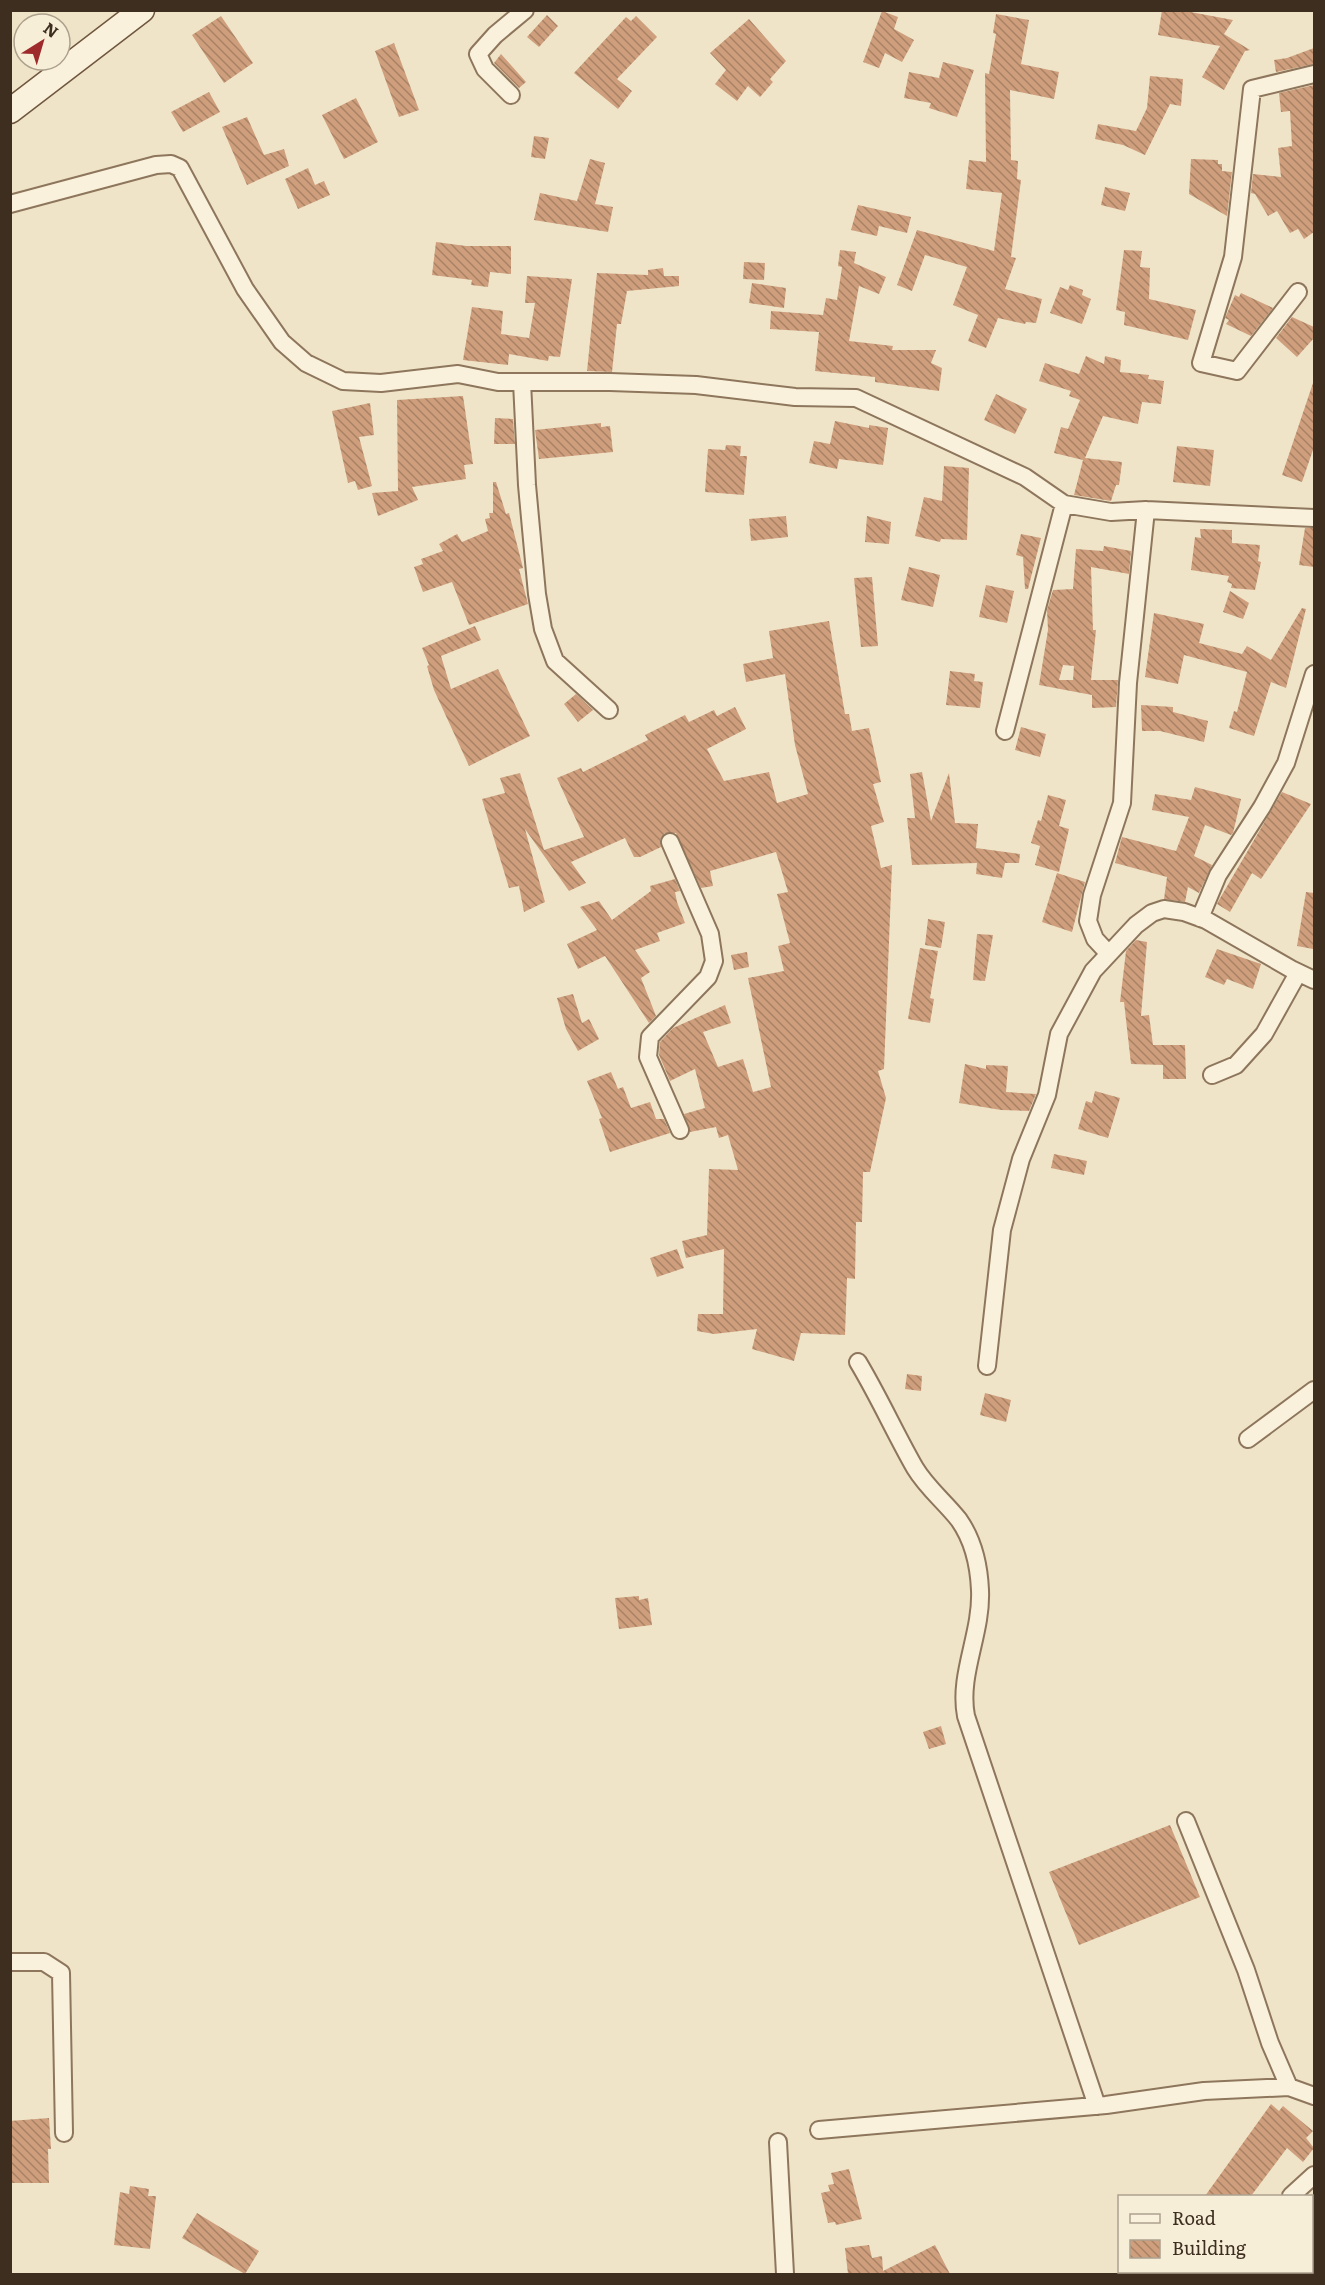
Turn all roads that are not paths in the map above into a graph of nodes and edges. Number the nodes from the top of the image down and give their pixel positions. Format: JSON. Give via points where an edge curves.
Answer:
{"nodes":[{"id":1,"x":142,"y":10,"type":"edge"},
{"id":2,"x":525,"y":10,"type":"edge"},
{"id":3,"x":1314,"y":74,"type":"edge"},
{"id":4,"x":511,"y":95,"type":"dead end"},
{"id":5,"x":10,"y":111,"type":"edge"},
{"id":6,"x":10,"y":204,"type":"edge"},
{"id":7,"x":1298,"y":292,"type":"dead end"},
{"id":8,"x":522,"y":382,"type":"junction"},
{"id":9,"x":1064,"y":504,"type":"junction"},
{"id":10,"x":1146,"y":510,"type":"junction"},
{"id":11,"x":1314,"y":518,"type":"edge"},
{"id":12,"x":1314,"y":674,"type":"edge"},
{"id":13,"x":609,"y":710,"type":"dead end"},
{"id":14,"x":1005,"y":731,"type":"dead end"},
{"id":15,"x":670,"y":842,"type":"dead end"},
{"id":16,"x":1200,"y":918,"type":"junction"},
{"id":17,"x":1109,"y":954,"type":"junction"},
{"id":18,"x":1298,"y":973,"type":"junction"},
{"id":19,"x":1314,"y":980,"type":"edge"},
{"id":20,"x":1212,"y":1075,"type":"dead end"},
{"id":21,"x":680,"y":1130,"type":"dead end"},
{"id":22,"x":858,"y":1362,"type":"dead end"},
{"id":23,"x":987,"y":1366,"type":"dead end"},
{"id":24,"x":1314,"y":1390,"type":"edge"},
{"id":25,"x":1248,"y":1439,"type":"dead end"},
{"id":26,"x":1186,"y":1821,"type":"dead end"},
{"id":27,"x":10,"y":1962,"type":"edge"},
{"id":28,"x":1289,"y":2087,"type":"junction"},
{"id":29,"x":1314,"y":2096,"type":"edge"},
{"id":30,"x":1096,"y":2106,"type":"junction"},
{"id":31,"x":819,"y":2130,"type":"dead end"},
{"id":32,"x":64,"y":2133,"type":"dead end"},
{"id":33,"x":778,"y":2142,"type":"dead end"},
{"id":34,"x":1314,"y":2175,"type":"edge"},
{"id":35,"x":1292,"y":2195,"type":"edge"},
{"id":36,"x":785,"y":2274,"type":"edge"}],
"edges":[{"from":1,"to":5,"type":"street"},
{"from":2,"to":4,"type":"street","via":[[478,54],[485,69]]},
{"from":3,"to":7,"type":"street","via":[[1252,89],[1233,257],[1201,363],[1237,371]]},
{"from":6,"to":8,"type":"street","via":[[171,164],[184,174],[245,289],[282,342],[306,363],[343,381],[381,383],[458,374]]},
{"from":8,"to":9,"type":"street","via":[[696,385],[795,398],[856,398],[1025,477]]},
{"from":8,"to":13,"type":"street","via":[[527,486],[543,629],[555,661]]},
{"from":9,"to":10,"type":"street","via":[[1111,512]]},
{"from":9,"to":14,"type":"street"},
{"from":10,"to":11,"type":"street"},
{"from":10,"to":17,"type":"street","via":[[1128,683],[1122,803],[1092,896],[1088,921],[1095,939]]},
{"from":12,"to":16,"type":"street","via":[[1286,764],[1218,875]]},
{"from":15,"to":21,"type":"street","via":[[710,934],[714,961],[708,977],[650,1037],[648,1057]]},
{"from":16,"to":17,"type":"street","via":[[1164,909],[1152,913]]},
{"from":16,"to":18,"type":"street"},
{"from":17,"to":23,"type":"street","via":[[1093,971],[1059,1034],[1047,1095],[1022,1159],[1002,1230]]},
{"from":18,"to":19,"type":"street"},
{"from":18,"to":20,"type":"street","via":[[1264,1034],[1236,1065]]},
{"from":22,"to":30,"type":"street","via":[[915,1468],[931,1492],[960,1522],[976,1558],[980,1592],[972,1661],[964,1678],[966,1716]]},
{"from":24,"to":25,"type":"street"},
{"from":26,"to":28,"type":"street"},
{"from":27,"to":32,"type":"street","via":[[44,1962],[61,1974]]},
{"from":28,"to":29,"type":"street"},
{"from":28,"to":30,"type":"street","via":[[1204,2091]]},
{"from":30,"to":31,"type":"street"},
{"from":33,"to":36,"type":"street"},
{"from":34,"to":35,"type":"street"}]}
